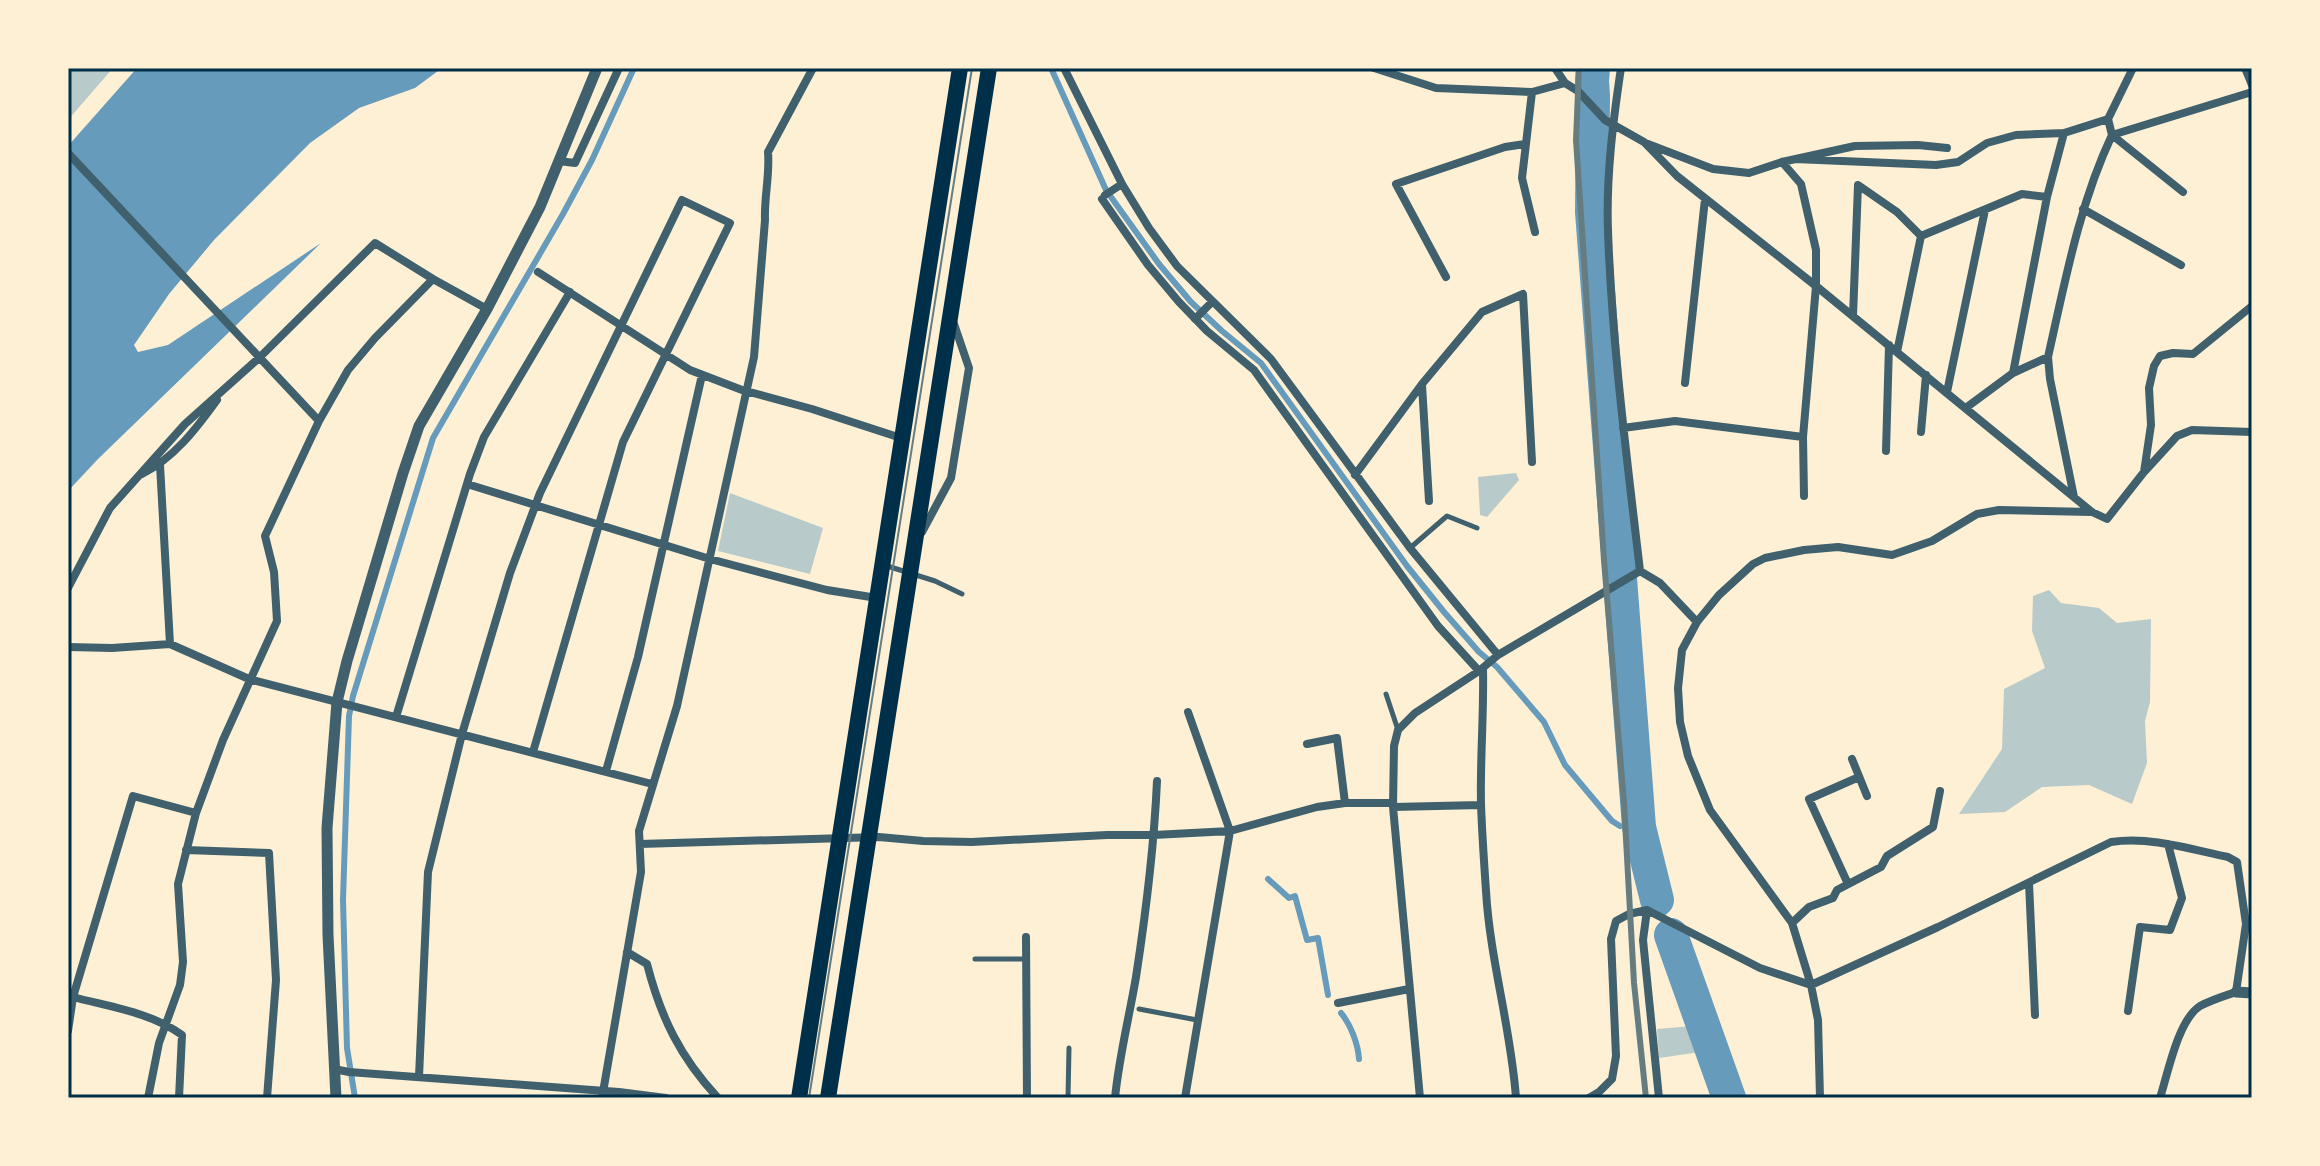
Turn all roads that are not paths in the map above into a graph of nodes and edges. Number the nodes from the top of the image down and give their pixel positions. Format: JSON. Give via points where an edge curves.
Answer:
{"nodes":[{"id":1,"x":597,"y":68,"type":"edge"},
{"id":2,"x":619,"y":68,"type":"edge"},
{"id":3,"x":813,"y":68,"type":"edge"},
{"id":4,"x":960,"y":68,"type":"edge"},
{"id":5,"x":989,"y":68,"type":"edge"},
{"id":6,"x":1064,"y":68,"type":"edge"},
{"id":7,"x":1374,"y":68,"type":"edge"},
{"id":8,"x":1555,"y":68,"type":"edge"},
{"id":9,"x":1621,"y":68,"type":"edge"},
{"id":10,"x":2133,"y":68,"type":"edge"},
{"id":11,"x":2245,"y":68,"type":"edge"},
{"id":12,"x":1565,"y":83,"type":"junction"},
{"id":13,"x":2252,"y":85,"type":"edge"},
{"id":14,"x":1532,"y":92,"type":"junction"},
{"id":15,"x":2252,"y":92,"type":"edge"},
{"id":16,"x":2108,"y":119,"type":"junction"},
{"id":17,"x":1608,"y":123,"type":"junction"},
{"id":18,"x":2064,"y":133,"type":"junction"},
{"id":19,"x":2112,"y":135,"type":"junction"},
{"id":20,"x":1644,"y":142,"type":"junction"},
{"id":21,"x":1525,"y":144,"type":"junction"},
{"id":22,"x":1947,"y":148,"type":"dead end"},
{"id":23,"x":68,"y":153,"type":"edge"},
{"id":24,"x":1795,"y":159,"type":"junction"},
{"id":25,"x":559,"y":161,"type":"junction"},
{"id":26,"x":1782,"y":162,"type":"junction"},
{"id":27,"x":1119,"y":187,"type":"junction"},
{"id":28,"x":2183,"y":192,"type":"dead end"},
{"id":29,"x":2047,"y":197,"type":"junction"},
{"id":30,"x":1705,"y":199,"type":"junction"},
{"id":31,"x":2083,"y":209,"type":"junction"},
{"id":32,"x":1985,"y":210,"type":"junction"},
{"id":33,"x":1535,"y":232,"type":"dead end"},
{"id":34,"x":1921,"y":236,"type":"junction"},
{"id":35,"x":2181,"y":265,"type":"dead end"},
{"id":36,"x":538,"y":272,"type":"dead end"},
{"id":37,"x":1446,"y":277,"type":"dead end"},
{"id":38,"x":433,"y":279,"type":"junction"},
{"id":39,"x":1816,"y":286,"type":"junction"},
{"id":40,"x":570,"y":292,"type":"junction"},
{"id":41,"x":1210,"y":304,"type":"junction"},
{"id":42,"x":2252,"y":306,"type":"edge"},
{"id":43,"x":487,"y":309,"type":"junction"},
{"id":44,"x":950,"y":312,"type":"junction"},
{"id":45,"x":1853,"y":316,"type":"junction"},
{"id":46,"x":1197,"y":318,"type":"junction"},
{"id":47,"x":622,"y":325,"type":"junction"},
{"id":48,"x":1889,"y":345,"type":"junction"},
{"id":49,"x":1897,"y":352,"type":"junction"},
{"id":50,"x":666,"y":355,"type":"junction"},
{"id":51,"x":2048,"y":357,"type":"junction"},
{"id":52,"x":259,"y":358,"type":"junction"},
{"id":53,"x":2013,"y":373,"type":"junction"},
{"id":54,"x":702,"y":375,"type":"junction"},
{"id":55,"x":1926,"y":375,"type":"junction"},
{"id":56,"x":1685,"y":383,"type":"dead end"},
{"id":57,"x":1422,"y":384,"type":"junction"},
{"id":58,"x":227,"y":387,"type":"junction"},
{"id":59,"x":746,"y":391,"type":"junction"},
{"id":60,"x":1947,"y":392,"type":"junction"},
{"id":61,"x":1967,"y":407,"type":"junction"},
{"id":62,"x":319,"y":421,"type":"junction"},
{"id":63,"x":1623,"y":428,"type":"junction"},
{"id":64,"x":1921,"y":432,"type":"dead end"},
{"id":65,"x":2252,"y":432,"type":"edge"},
{"id":66,"x":1803,"y":437,"type":"junction"},
{"id":67,"x":901,"y":438,"type":"junction"},
{"id":68,"x":1886,"y":451,"type":"dead end"},
{"id":69,"x":1532,"y":462,"type":"dead end"},
{"id":70,"x":160,"y":465,"type":"junction"},
{"id":71,"x":2144,"y":472,"type":"junction"},
{"id":72,"x":1355,"y":475,"type":"junction"},
{"id":73,"x":138,"y":476,"type":"junction"},
{"id":74,"x":467,"y":484,"type":"junction"},
{"id":75,"x":1804,"y":496,"type":"dead end"},
{"id":76,"x":2074,"y":497,"type":"junction"},
{"id":77,"x":1429,"y":501,"type":"dead end"},
{"id":78,"x":535,"y":505,"type":"junction"},
{"id":79,"x":2092,"y":512,"type":"junction"},
{"id":80,"x":599,"y":525,"type":"junction"},
{"id":81,"x":1477,"y":528,"type":"dead end"},
{"id":82,"x":664,"y":544,"type":"junction"},
{"id":83,"x":914,"y":547,"type":"junction"},
{"id":84,"x":1410,"y":548,"type":"junction"},
{"id":85,"x":710,"y":559,"type":"junction"},
{"id":86,"x":883,"y":565,"type":"junction"},
{"id":87,"x":910,"y":573,"type":"junction"},
{"id":88,"x":1636,"y":573,"type":"junction"},
{"id":89,"x":68,"y":588,"type":"edge"},
{"id":90,"x":962,"y":594,"type":"dead end"},
{"id":91,"x":877,"y":598,"type":"junction"},
{"id":92,"x":1697,"y":622,"type":"junction"},
{"id":93,"x":170,"y":644,"type":"junction"},
{"id":94,"x":68,"y":647,"type":"edge"},
{"id":95,"x":1498,"y":656,"type":"junction"},
{"id":96,"x":1482,"y":669,"type":"junction"},
{"id":97,"x":249,"y":679,"type":"junction"},
{"id":98,"x":1386,"y":694,"type":"dead end"},
{"id":99,"x":339,"y":703,"type":"junction"},
{"id":100,"x":1188,"y":712,"type":"dead end"},
{"id":101,"x":396,"y":717,"type":"junction"},
{"id":102,"x":1398,"y":730,"type":"junction"},
{"id":103,"x":462,"y":734,"type":"junction"},
{"id":104,"x":1307,"y":744,"type":"dead end"},
{"id":105,"x":533,"y":752,"type":"junction"},
{"id":106,"x":1852,"y":759,"type":"dead end"},
{"id":107,"x":606,"y":771,"type":"junction"},
{"id":108,"x":1859,"y":777,"type":"junction"},
{"id":109,"x":1157,"y":781,"type":"dead end"},
{"id":110,"x":652,"y":784,"type":"junction"},
{"id":111,"x":1940,"y":791,"type":"dead end"},
{"id":112,"x":1867,"y":796,"type":"dead end"},
{"id":113,"x":1345,"y":803,"type":"junction"},
{"id":114,"x":1393,"y":805,"type":"junction"},
{"id":115,"x":1481,"y":805,"type":"junction"},
{"id":116,"x":196,"y":813,"type":"junction"},
{"id":117,"x":1230,"y":831,"type":"junction"},
{"id":118,"x":1154,"y":835,"type":"junction"},
{"id":119,"x":868,"y":837,"type":"junction"},
{"id":120,"x":840,"y":838,"type":"junction"},
{"id":121,"x":640,"y":844,"type":"junction"},
{"id":122,"x":2168,"y":844,"type":"junction"},
{"id":123,"x":186,"y":850,"type":"junction"},
{"id":124,"x":2029,"y":883,"type":"junction"},
{"id":125,"x":1848,"y":884,"type":"junction"},
{"id":126,"x":1647,"y":910,"type":"junction"},
{"id":127,"x":1792,"y":923,"type":"junction"},
{"id":128,"x":1026,"y":937,"type":"dead end"},
{"id":129,"x":627,"y":952,"type":"junction"},
{"id":130,"x":975,"y":959,"type":"dead end"},
{"id":131,"x":1026,"y":959,"type":"junction"},
{"id":132,"x":1811,"y":985,"type":"junction"},
{"id":133,"x":1409,"y":989,"type":"junction"},
{"id":134,"x":2236,"y":992,"type":"junction"},
{"id":135,"x":2252,"y":993,"type":"edge"},
{"id":136,"x":73,"y":997,"type":"junction"},
{"id":137,"x":1338,"y":1003,"type":"dead end"},
{"id":138,"x":1139,"y":1009,"type":"dead end"},
{"id":139,"x":2128,"y":1011,"type":"dead end"},
{"id":140,"x":2035,"y":1015,"type":"dead end"},
{"id":141,"x":1199,"y":1020,"type":"junction"},
{"id":142,"x":166,"y":1023,"type":"junction"},
{"id":143,"x":68,"y":1031,"type":"edge"},
{"id":144,"x":1069,"y":1048,"type":"dead end"},
{"id":145,"x":334,"y":1069,"type":"junction"},
{"id":146,"x":419,"y":1077,"type":"junction"},
{"id":147,"x":602,"y":1095,"type":"edge"},
{"id":148,"x":148,"y":1098,"type":"edge"},
{"id":149,"x":179,"y":1098,"type":"edge"},
{"id":150,"x":267,"y":1098,"type":"edge"},
{"id":151,"x":336,"y":1098,"type":"edge"},
{"id":152,"x":666,"y":1098,"type":"edge"},
{"id":153,"x":718,"y":1098,"type":"edge"},
{"id":154,"x":799,"y":1098,"type":"edge"},
{"id":155,"x":828,"y":1098,"type":"edge"},
{"id":156,"x":1027,"y":1098,"type":"edge"},
{"id":157,"x":1068,"y":1098,"type":"edge"},
{"id":158,"x":1115,"y":1098,"type":"edge"},
{"id":159,"x":1185,"y":1098,"type":"edge"},
{"id":160,"x":1420,"y":1098,"type":"edge"},
{"id":161,"x":1516,"y":1098,"type":"edge"},
{"id":162,"x":1589,"y":1098,"type":"edge"},
{"id":163,"x":1659,"y":1098,"type":"edge"},
{"id":164,"x":1820,"y":1098,"type":"edge"},
{"id":165,"x":2160,"y":1098,"type":"edge"}],
"edges":[{"from":1,"to":25,"type":"street"},
{"from":2,"to":25,"type":"street","via":[[575,163]]},
{"from":3,"to":59,"type":"street","via":[[768,152],[754,357]]},
{"from":4,"to":67,"type":"highway"},
{"from":5,"to":44,"type":"highway"},
{"from":6,"to":27,"type":"street"},
{"from":7,"to":14,"type":"street","via":[[1436,88]]},
{"from":8,"to":12,"type":"street"},
{"from":9,"to":17,"type":"street"},
{"from":10,"to":16,"type":"street"},
{"from":11,"to":13,"type":"street"},
{"from":12,"to":14,"type":"street"},
{"from":12,"to":17,"type":"street"},
{"from":14,"to":21,"type":"street"},
{"from":15,"to":19,"type":"street"},
{"from":16,"to":18,"type":"street"},
{"from":16,"to":19,"type":"street"},
{"from":17,"to":20,"type":"street"},
{"from":17,"to":63,"type":"street","via":[[1608,229]]},
{"from":18,"to":24,"type":"street","via":[[2016,135],[1987,143],[1958,162],[1936,165]]},
{"from":18,"to":29,"type":"street"},
{"from":19,"to":28,"type":"street"},
{"from":19,"to":31,"type":"street"},
{"from":20,"to":26,"type":"street","via":[[1713,169],[1749,173]]},
{"from":20,"to":30,"type":"street"},
{"from":21,"to":33,"type":"street","via":[[1522,178]]},
{"from":21,"to":37,"type":"street","via":[[1396,184]]},
{"from":22,"to":24,"type":"street","via":[[1855,146]]},
{"from":23,"to":52,"type":"street"},
{"from":24,"to":26,"type":"street"},
{"from":25,"to":43,"type":"street"},
{"from":26,"to":39,"type":"street","via":[[1801,184],[1816,250]]},
{"from":27,"to":41,"type":"street"},
{"from":27,"to":46,"type":"street","via":[[1104,197],[1148,265]]},
{"from":29,"to":32,"type":"street","via":[[2022,194]]},
{"from":29,"to":53,"type":"street"},
{"from":30,"to":39,"type":"street"},
{"from":30,"to":56,"type":"street"},
{"from":31,"to":35,"type":"street"},
{"from":31,"to":51,"type":"street"},
{"from":32,"to":34,"type":"street"},
{"from":32,"to":60,"type":"street"},
{"from":34,"to":45,"type":"street","via":[[1858,185]]},
{"from":34,"to":49,"type":"street"},
{"from":36,"to":40,"type":"street"},
{"from":38,"to":43,"type":"street"},
{"from":38,"to":52,"type":"street","via":[[375,243]]},
{"from":38,"to":62,"type":"street","via":[[348,370]]},
{"from":39,"to":45,"type":"street"},
{"from":39,"to":66,"type":"street"},
{"from":40,"to":47,"type":"street"},
{"from":40,"to":74,"type":"street","via":[[484,437]]},
{"from":41,"to":46,"type":"street"},
{"from":41,"to":72,"type":"street","via":[[1271,359]]},
{"from":42,"to":71,"type":"street","via":[[2193,354],[2160,356],[2149,388],[2151,425]]},
{"from":43,"to":99,"type":"street","via":[[419,426]]},
{"from":44,"to":83,"type":"highway"},
{"from":44,"to":83,"type":"street","via":[[969,368],[951,478]]},
{"from":45,"to":48,"type":"street"},
{"from":46,"to":96,"type":"street","via":[[1254,370],[1438,626]]},
{"from":47,"to":50,"type":"street"},
{"from":47,"to":50,"type":"street","via":[[682,200],[730,223]]},
{"from":47,"to":78,"type":"street"},
{"from":48,"to":49,"type":"street"},
{"from":48,"to":68,"type":"street"},
{"from":49,"to":55,"type":"street"},
{"from":50,"to":54,"type":"street"},
{"from":50,"to":80,"type":"street","via":[[623,442]]},
{"from":51,"to":53,"type":"street"},
{"from":51,"to":76,"type":"street"},
{"from":52,"to":58,"type":"street"},
{"from":52,"to":62,"type":"street"},
{"from":53,"to":61,"type":"street"},
{"from":54,"to":59,"type":"street"},
{"from":54,"to":82,"type":"street"},
{"from":55,"to":60,"type":"street"},
{"from":55,"to":64,"type":"street"},
{"from":57,"to":69,"type":"street","via":[[1482,312],[1523,294]]},
{"from":57,"to":72,"type":"street"},
{"from":57,"to":77,"type":"street"},
{"from":58,"to":70,"type":"street"},
{"from":58,"to":73,"type":"street"},
{"from":59,"to":67,"type":"street"},
{"from":59,"to":85,"type":"street"},
{"from":60,"to":61,"type":"street"},
{"from":61,"to":76,"type":"street"},
{"from":62,"to":97,"type":"street","via":[[265,536],[277,621]]},
{"from":63,"to":66,"type":"street","via":[[1675,421]]},
{"from":63,"to":88,"type":"street"},
{"from":65,"to":71,"type":"street","via":[[2192,430],[2177,436]]},
{"from":66,"to":75,"type":"street"},
{"from":67,"to":86,"type":"highway"},
{"from":70,"to":73,"type":"street"},
{"from":70,"to":93,"type":"street"},
{"from":71,"to":79,"type":"street","via":[[2107,519]]},
{"from":72,"to":84,"type":"street"},
{"from":73,"to":89,"type":"street","via":[[110,508]]},
{"from":74,"to":78,"type":"street"},
{"from":74,"to":101,"type":"street"},
{"from":76,"to":79,"type":"street"},
{"from":78,"to":80,"type":"street"},
{"from":78,"to":103,"type":"street"},
{"from":79,"to":92,"type":"street","via":[[1999,510],[1977,514],[1932,541],[1892,555],[1838,547],[1765,558],[1719,595]]},
{"from":80,"to":82,"type":"street"},
{"from":80,"to":105,"type":"street"},
{"from":81,"to":84,"type":"lane","via":[[1447,516]]},
{"from":82,"to":85,"type":"street"},
{"from":82,"to":107,"type":"street"},
{"from":83,"to":87,"type":"highway"},
{"from":84,"to":95,"type":"street"},
{"from":85,"to":91,"type":"street"},
{"from":85,"to":110,"type":"street","via":[[677,706]]},
{"from":86,"to":87,"type":"lane"},
{"from":86,"to":91,"type":"highway"},
{"from":87,"to":90,"type":"lane"},
{"from":87,"to":119,"type":"highway"},
{"from":88,"to":92,"type":"street","via":[[1660,583]]},
{"from":88,"to":95,"type":"street"},
{"from":91,"to":120,"type":"highway"},
{"from":92,"to":127,"type":"street","via":[[1682,650],[1678,688],[1688,756],[1710,810]]},
{"from":93,"to":94,"type":"street"},
{"from":93,"to":97,"type":"street"},
{"from":95,"to":96,"type":"street"},
{"from":96,"to":102,"type":"street"},
{"from":96,"to":115,"type":"street"},
{"from":97,"to":99,"type":"street"},
{"from":97,"to":116,"type":"street"},
{"from":98,"to":102,"type":"lane"},
{"from":99,"to":101,"type":"street"},
{"from":99,"to":145,"type":"street","via":[[327,828]]},
{"from":100,"to":117,"type":"street"},
{"from":101,"to":103,"type":"street"},
{"from":102,"to":114,"type":"street"},
{"from":103,"to":105,"type":"street"},
{"from":103,"to":146,"type":"street","via":[[428,872]]},
{"from":104,"to":113,"type":"street","via":[[1337,738]]},
{"from":105,"to":107,"type":"street"},
{"from":106,"to":108,"type":"street"},
{"from":107,"to":110,"type":"street"},
{"from":108,"to":112,"type":"street"},
{"from":108,"to":125,"type":"street","via":[[1809,799]]},
{"from":109,"to":118,"type":"street"},
{"from":110,"to":121,"type":"street"},
{"from":111,"to":125,"type":"street","via":[[1933,827],[1887,856],[1881,867]]},
{"from":113,"to":114,"type":"street"},
{"from":113,"to":117,"type":"street"},
{"from":114,"to":115,"type":"street"},
{"from":114,"to":133,"type":"street"},
{"from":115,"to":161,"type":"street","via":[[1488,915]]},
{"from":116,"to":123,"type":"street"},
{"from":116,"to":136,"type":"street","via":[[133,796]]},
{"from":117,"to":118,"type":"street"},
{"from":117,"to":141,"type":"street"},
{"from":118,"to":119,"type":"street","via":[[972,842]]},
{"from":118,"to":158,"type":"street"},
{"from":119,"to":120,"type":"street"},
{"from":119,"to":155,"type":"highway"},
{"from":120,"to":121,"type":"street"},
{"from":120,"to":154,"type":"highway"},
{"from":121,"to":129,"type":"street","via":[[641,872]]},
{"from":122,"to":124,"type":"street","via":[[2111,842]]},
{"from":122,"to":134,"type":"street","via":[[2237,862],[2246,924]]},
{"from":122,"to":139,"type":"street","via":[[2182,898],[2170,930],[2140,927]]},
{"from":123,"to":142,"type":"street","via":[[178,884],[183,962]]},
{"from":123,"to":150,"type":"street","via":[[269,853],[276,980]]},
{"from":124,"to":132,"type":"street"},
{"from":124,"to":140,"type":"street"},
{"from":125,"to":127,"type":"street"},
{"from":126,"to":132,"type":"street","via":[[1760,968]]},
{"from":126,"to":162,"type":"street","via":[[1616,921],[1611,939],[1616,1056],[1612,1079]]},
{"from":126,"to":163,"type":"street","via":[[1643,940]]},
{"from":127,"to":132,"type":"street"},
{"from":128,"to":131,"type":"street"},
{"from":129,"to":147,"type":"street"},
{"from":129,"to":153,"type":"street","via":[[647,964],[674,1041]]},
{"from":130,"to":131,"type":"lane"},
{"from":131,"to":156,"type":"street"},
{"from":132,"to":164,"type":"street","via":[[1818,1020]]},
{"from":133,"to":137,"type":"street"},
{"from":133,"to":160,"type":"street"},
{"from":134,"to":135,"type":"street"},
{"from":134,"to":165,"type":"street","via":[[2188,1018]]},
{"from":136,"to":142,"type":"street"},
{"from":136,"to":143,"type":"street"},
{"from":138,"to":141,"type":"lane"},
{"from":141,"to":159,"type":"street"},
{"from":142,"to":148,"type":"street"},
{"from":142,"to":149,"type":"street","via":[[182,1035]]},
{"from":144,"to":157,"type":"lane"},
{"from":145,"to":146,"type":"street"},
{"from":145,"to":151,"type":"street"},
{"from":146,"to":147,"type":"street"},
{"from":147,"to":152,"type":"street"}]}
